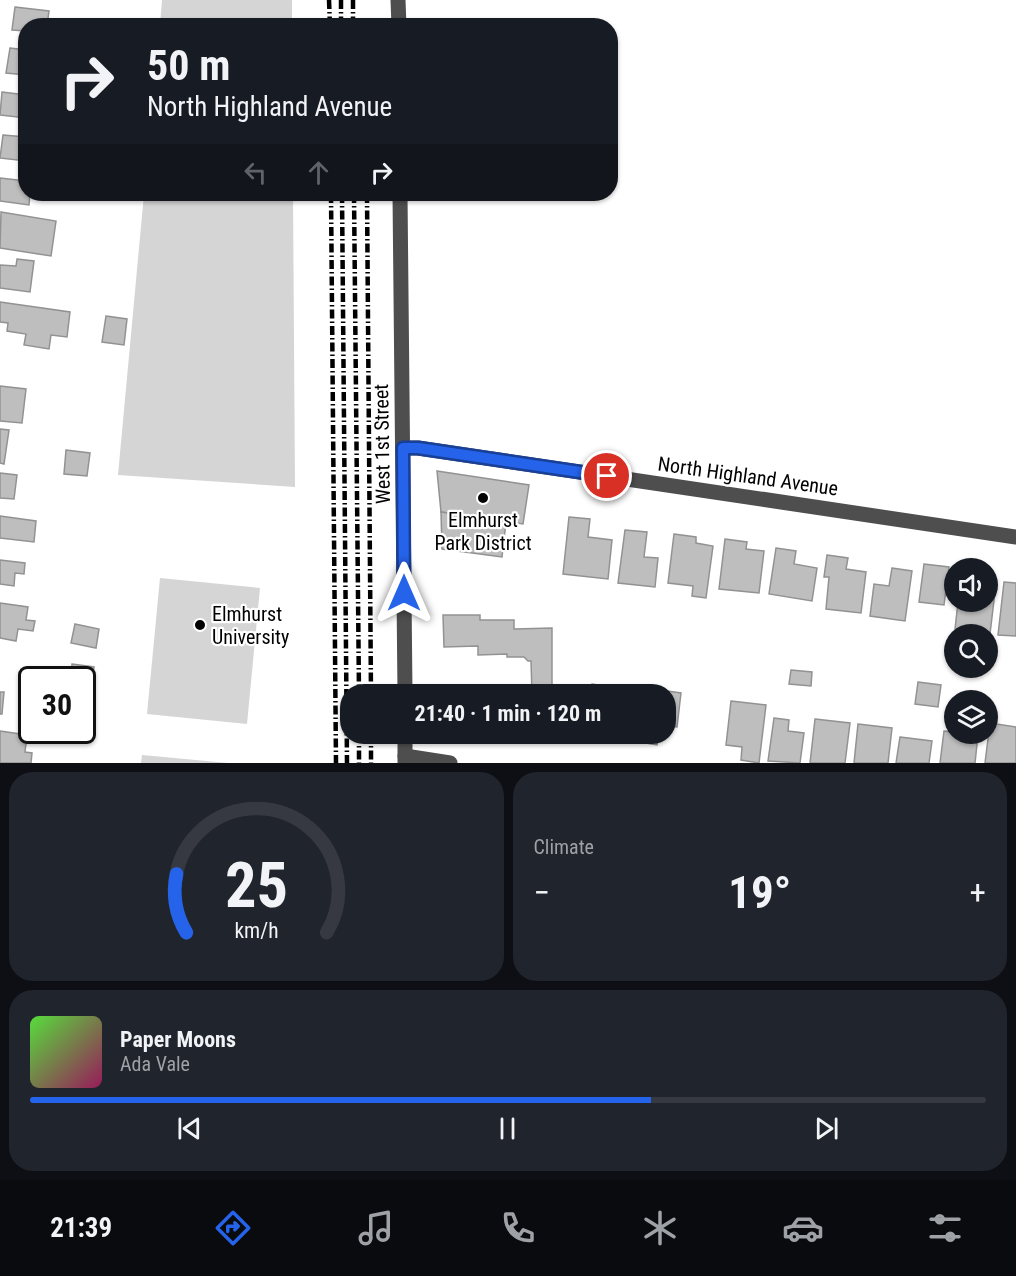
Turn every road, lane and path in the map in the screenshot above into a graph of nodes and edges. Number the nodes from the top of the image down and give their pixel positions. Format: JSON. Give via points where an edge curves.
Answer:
{"nodes":[{"id":1,"x":398,"y":0,"type":"edge"},
{"id":2,"x":399,"y":18,"type":"edge"},
{"id":3,"x":400,"y":201,"type":"edge"},
{"id":4,"x":403,"y":448,"type":"junction"},
{"id":5,"x":1016,"y":537,"type":"edge"},
{"id":6,"x":405,"y":684,"type":"edge"},
{"id":7,"x":405,"y":744,"type":"edge"},
{"id":8,"x":405,"y":760,"type":"edge"},
{"id":9,"x":450,"y":763,"type":"edge"}],
"edges":[{"from":1,"to":2,"type":"street"},
{"from":3,"to":4,"type":"street","name":"West 1st Street"},
{"from":4,"to":5,"type":"street","name":"North Highland Avenue"},
{"from":4,"to":6,"type":"street","name":"West 1st Street"},
{"from":7,"to":8,"type":"street"},
{"from":8,"to":9,"type":"street"}]}
